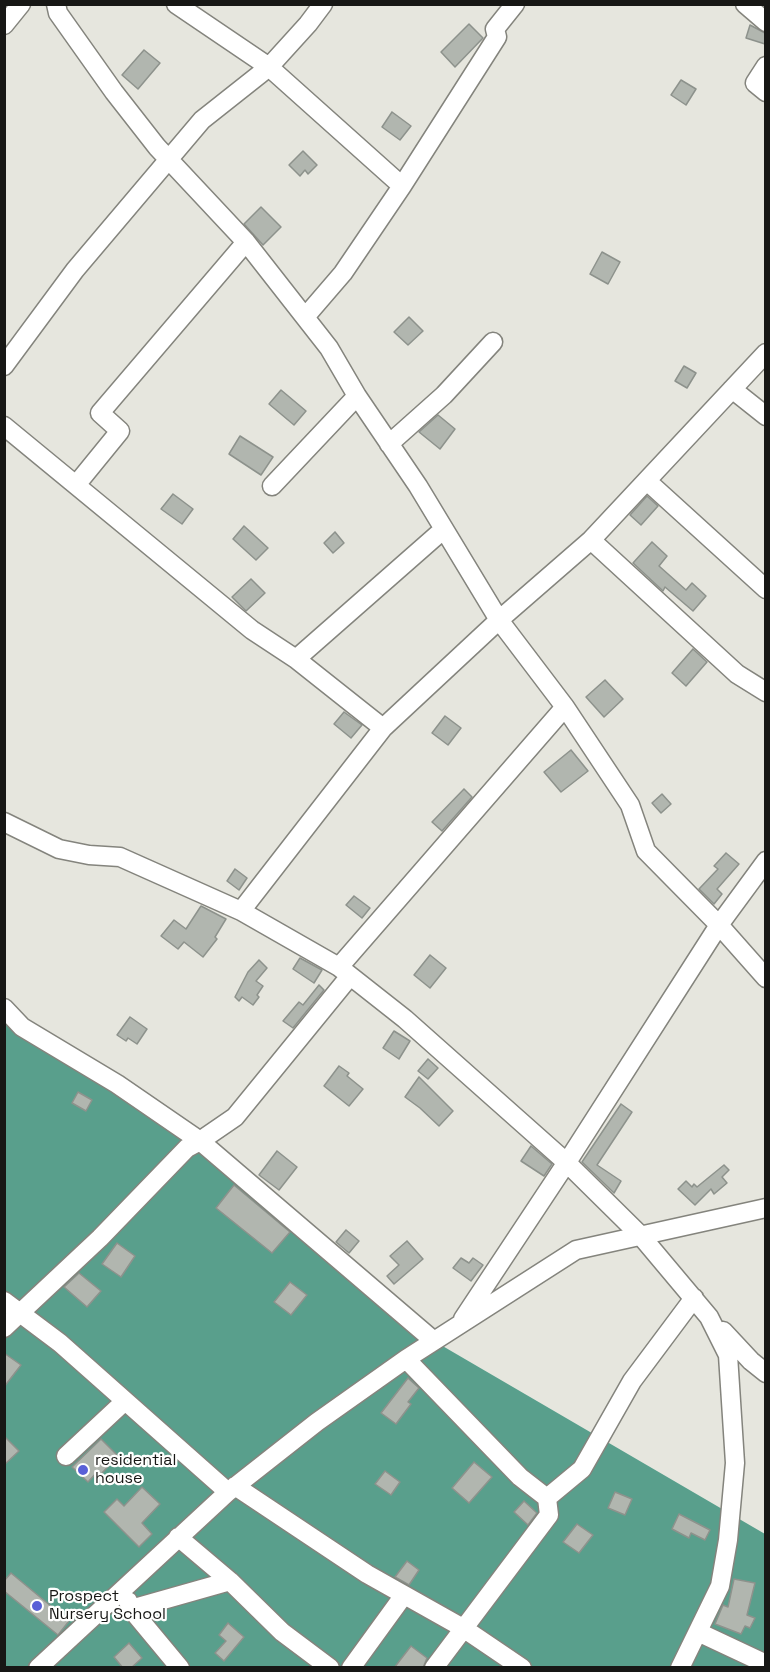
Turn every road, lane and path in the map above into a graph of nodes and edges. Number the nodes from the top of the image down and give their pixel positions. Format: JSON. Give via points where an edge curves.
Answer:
{"nodes":[{"id":1,"x":21,"y":4,"type":"edge"},
{"id":2,"x":56,"y":4,"type":"edge"},
{"id":3,"x":176,"y":4,"type":"edge"},
{"id":4,"x":323,"y":4,"type":"edge"},
{"id":5,"x":515,"y":4,"type":"edge"},
{"id":6,"x":4,"y":25,"type":"edge"},
{"id":7,"x":765,"y":66,"type":"edge"},
{"id":8,"x":269,"y":67,"type":"junction"},
{"id":9,"x":765,"y":92,"type":"edge"},
{"id":10,"x":169,"y":158,"type":"junction"},
{"id":11,"x":402,"y":186,"type":"junction"},
{"id":12,"x":246,"y":242,"type":"junction"},
{"id":13,"x":306,"y":316,"type":"junction"},
{"id":14,"x":493,"y":342,"type":"dead end"},
{"id":15,"x":765,"y":353,"type":"edge"},
{"id":16,"x":4,"y":366,"type":"edge"},
{"id":17,"x":732,"y":389,"type":"junction"},
{"id":18,"x":357,"y":396,"type":"junction"},
{"id":19,"x":765,"y":416,"type":"edge"},
{"id":20,"x":4,"y":426,"type":"edge"},
{"id":21,"x":389,"y":444,"type":"junction"},
{"id":22,"x":646,"y":481,"type":"junction"},
{"id":23,"x":76,"y":485,"type":"junction"},
{"id":24,"x":272,"y":486,"type":"dead end"},
{"id":25,"x":444,"y":529,"type":"junction"},
{"id":26,"x":591,"y":540,"type":"junction"},
{"id":27,"x":765,"y":589,"type":"edge"},
{"id":28,"x":499,"y":620,"type":"junction"},
{"id":29,"x":296,"y":659,"type":"junction"},
{"id":30,"x":765,"y":692,"type":"edge"},
{"id":31,"x":565,"y":707,"type":"junction"},
{"id":32,"x":383,"y":728,"type":"junction"},
{"id":33,"x":4,"y":822,"type":"edge"},
{"id":34,"x":765,"y":861,"type":"edge"},
{"id":35,"x":241,"y":911,"type":"junction"},
{"id":36,"x":719,"y":926,"type":"junction"},
{"id":37,"x":345,"y":972,"type":"junction"},
{"id":38,"x":765,"y":978,"type":"edge"},
{"id":39,"x":4,"y":1008,"type":"edge"},
{"id":40,"x":200,"y":1142,"type":"junction"},
{"id":41,"x":566,"y":1162,"type":"junction"},
{"id":42,"x":765,"y":1208,"type":"edge"},
{"id":43,"x":641,"y":1236,"type":"junction"},
{"id":44,"x":694,"y":1298,"type":"junction"},
{"id":45,"x":4,"y":1301,"type":"edge"},
{"id":46,"x":21,"y":1312,"type":"junction"},
{"id":47,"x":709,"y":1317,"type":"junction"},
{"id":48,"x":458,"y":1326,"type":"junction"},
{"id":49,"x":4,"y":1328,"type":"edge"},
{"id":50,"x":434,"y":1341,"type":"junction"},
{"id":51,"x":406,"y":1359,"type":"junction"},
{"id":52,"x":765,"y":1373,"type":"edge"},
{"id":53,"x":125,"y":1401,"type":"junction"},
{"id":54,"x":66,"y":1456,"type":"dead end"},
{"id":55,"x":232,"y":1489,"type":"junction"},
{"id":56,"x":547,"y":1498,"type":"junction"},
{"id":57,"x":178,"y":1537,"type":"junction"},
{"id":58,"x":230,"y":1581,"type":"junction"},
{"id":59,"x":123,"y":1589,"type":"junction"},
{"id":60,"x":404,"y":1595,"type":"junction"},
{"id":61,"x":132,"y":1610,"type":"junction"},
{"id":62,"x":463,"y":1628,"type":"junction"},
{"id":63,"x":698,"y":1632,"type":"junction"},
{"id":64,"x":765,"y":1664,"type":"edge"},
{"id":65,"x":38,"y":1668,"type":"edge"},
{"id":66,"x":180,"y":1668,"type":"edge"},
{"id":67,"x":330,"y":1668,"type":"edge"},
{"id":68,"x":351,"y":1668,"type":"edge"},
{"id":69,"x":434,"y":1668,"type":"edge"},
{"id":70,"x":522,"y":1668,"type":"edge"},
{"id":71,"x":680,"y":1668,"type":"edge"}],
"edges":[{"from":1,"to":6,"type":"street"},
{"from":2,"to":10,"type":"street","via":[[58,13],[114,92]]},
{"from":3,"to":8,"type":"street"},
{"from":4,"to":8,"type":"street"},
{"from":5,"to":11,"type":"street","via":[[495,28],[497,37]]},
{"from":7,"to":9,"type":"street","via":[[755,83]]},
{"from":8,"to":10,"type":"street","via":[[202,120]]},
{"from":8,"to":11,"type":"street"},
{"from":10,"to":12,"type":"street"},
{"from":10,"to":16,"type":"street","via":[[75,270]]},
{"from":11,"to":13,"type":"street","via":[[343,273]]},
{"from":12,"to":13,"type":"street"},
{"from":12,"to":23,"type":"street","via":[[100,413],[120,431]]},
{"from":13,"to":18,"type":"street"},
{"from":14,"to":21,"type":"street","via":[[444,395]]},
{"from":15,"to":17,"type":"street"},
{"from":17,"to":19,"type":"street"},
{"from":17,"to":22,"type":"street"},
{"from":18,"to":21,"type":"street"},
{"from":18,"to":24,"type":"street"},
{"from":20,"to":23,"type":"street"},
{"from":21,"to":25,"type":"street"},
{"from":22,"to":26,"type":"street"},
{"from":22,"to":27,"type":"street"},
{"from":23,"to":29,"type":"street","via":[[252,630]]},
{"from":25,"to":28,"type":"street"},
{"from":25,"to":29,"type":"street"},
{"from":26,"to":28,"type":"street"},
{"from":26,"to":30,"type":"street","via":[[737,674]]},
{"from":28,"to":31,"type":"street"},
{"from":28,"to":32,"type":"street"},
{"from":29,"to":32,"type":"street"},
{"from":31,"to":36,"type":"street","via":[[630,805],[646,851]]},
{"from":31,"to":37,"type":"street"},
{"from":32,"to":35,"type":"street"},
{"from":33,"to":35,"type":"street","via":[[59,849],[120,857]]},
{"from":34,"to":36,"type":"street"},
{"from":35,"to":37,"type":"street"},
{"from":36,"to":38,"type":"street"},
{"from":36,"to":41,"type":"street"},
{"from":37,"to":40,"type":"street","via":[[235,1116]]},
{"from":37,"to":41,"type":"street","via":[[405,1019]]},
{"from":39,"to":40,"type":"street","via":[[21,1027],[117,1084]]},
{"from":40,"to":46,"type":"street","via":[[187,1148]]},
{"from":40,"to":50,"type":"street"},
{"from":41,"to":43,"type":"street"},
{"from":41,"to":48,"type":"street"},
{"from":42,"to":43,"type":"street"},
{"from":43,"to":44,"type":"street"},
{"from":43,"to":48,"type":"street","via":[[576,1250]]},
{"from":44,"to":47,"type":"street"},
{"from":44,"to":56,"type":"street","via":[[632,1381],[582,1468]]},
{"from":45,"to":46,"type":"street"},
{"from":46,"to":49,"type":"street"},
{"from":46,"to":53,"type":"street"},
{"from":47,"to":52,"type":"street"},
{"from":47,"to":63,"type":"street","via":[[728,1355],[735,1463],[720,1586]]},
{"from":48,"to":50,"type":"street"},
{"from":50,"to":51,"type":"street"},
{"from":51,"to":55,"type":"street","via":[[346,1399]]},
{"from":51,"to":56,"type":"street","via":[[520,1477]]},
{"from":53,"to":54,"type":"street"},
{"from":53,"to":55,"type":"street"},
{"from":55,"to":57,"type":"street"},
{"from":55,"to":60,"type":"street"},
{"from":56,"to":62,"type":"street","via":[[549,1515]]},
{"from":57,"to":58,"type":"street"},
{"from":57,"to":59,"type":"street"},
{"from":58,"to":61,"type":"street"},
{"from":58,"to":67,"type":"street","via":[[282,1632]]},
{"from":59,"to":61,"type":"street"},
{"from":59,"to":65,"type":"street"},
{"from":60,"to":62,"type":"street"},
{"from":60,"to":68,"type":"street"},
{"from":61,"to":66,"type":"street"},
{"from":62,"to":69,"type":"street"},
{"from":62,"to":70,"type":"street"},
{"from":63,"to":64,"type":"street"},
{"from":63,"to":71,"type":"street"}]}
